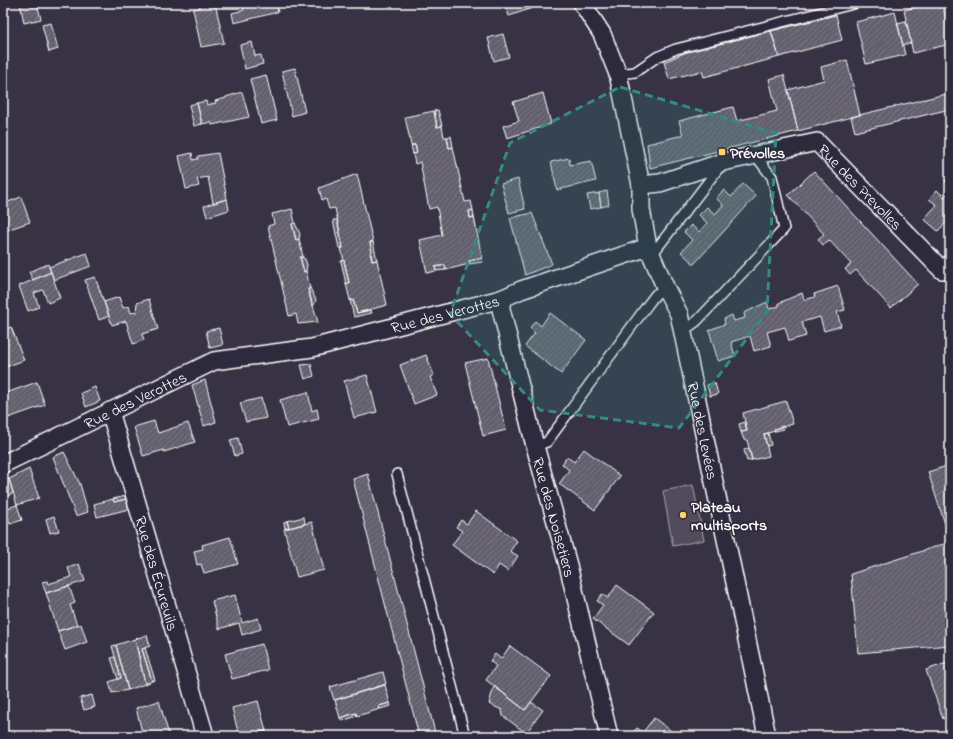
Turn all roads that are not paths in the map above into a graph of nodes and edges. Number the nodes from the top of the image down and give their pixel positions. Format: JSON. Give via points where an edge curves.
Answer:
{"nodes":[{"id":1,"x":582,"y":3,"type":"edge"},
{"id":2,"x":858,"y":3,"type":"edge"},
{"id":3,"x":618,"y":74,"type":"junction"},
{"id":4,"x":755,"y":155,"type":"junction"},
{"id":5,"x":723,"y":162,"type":"junction"},
{"id":6,"x":641,"y":185,"type":"junction"},
{"id":7,"x":650,"y":252,"type":"junction"},
{"id":8,"x":950,"y":264,"type":"edge"},
{"id":9,"x":666,"y":289,"type":"junction"},
{"id":10,"x":501,"y":299,"type":"junction"},
{"id":11,"x":683,"y":331,"type":"junction"},
{"id":12,"x":110,"y":411,"type":"junction"},
{"id":13,"x":535,"y":446,"type":"junction"},
{"id":14,"x":3,"y":464,"type":"edge"},
{"id":15,"x":397,"y":474,"type":"dead end"},
{"id":16,"x":206,"y":736,"type":"edge"},
{"id":17,"x":465,"y":736,"type":"edge"},
{"id":18,"x":609,"y":736,"type":"edge"},
{"id":19,"x":767,"y":736,"type":"edge"}],
"edges":[{"from":1,"to":3,"type":"street","via":[[602,34]]},
{"from":2,"to":3,"type":"lane","via":[[676,49],[657,57],[635,72]]},
{"from":3,"to":6,"type":"street"},
{"from":4,"to":5,"type":"street","name":"Rue des Prevolles"},
{"from":4,"to":8,"type":"street","name":"Rue des Prevolles","via":[[817,142],[942,270]]},
{"from":4,"to":11,"type":"lane","via":[[772,177],[784,229],[697,321]]},
{"from":5,"to":6,"type":"street","name":"Rue des Prevolles","via":[[660,183]]},
{"from":5,"to":7,"type":"lane"},
{"from":6,"to":7,"type":"street","via":[[641,209]]},
{"from":7,"to":9,"type":"street","name":"Rue des Levées"},
{"from":7,"to":10,"type":"street","name":"Rue des Verottes","via":[[521,290]]},
{"from":9,"to":11,"type":"street","name":"Rue des Levées","via":[[679,314]]},
{"from":9,"to":13,"type":"lane","via":[[656,294],[649,303],[547,442]]},
{"from":10,"to":12,"type":"street","name":"Rue des Verottes","via":[[312,348],[214,361]]},
{"from":10,"to":13,"type":"street","name":"Rue des Noisetiers","via":[[501,309]]},
{"from":11,"to":19,"type":"street","name":"Rue des Levées"},
{"from":12,"to":14,"type":"street","name":"Rue des Verottes"},
{"from":12,"to":16,"type":"street","name":"Rue des Écureuils"},
{"from":13,"to":18,"type":"street","name":"Rue des Noisetiers","via":[[568,565]]},
{"from":15,"to":17,"type":"lane"}]}
